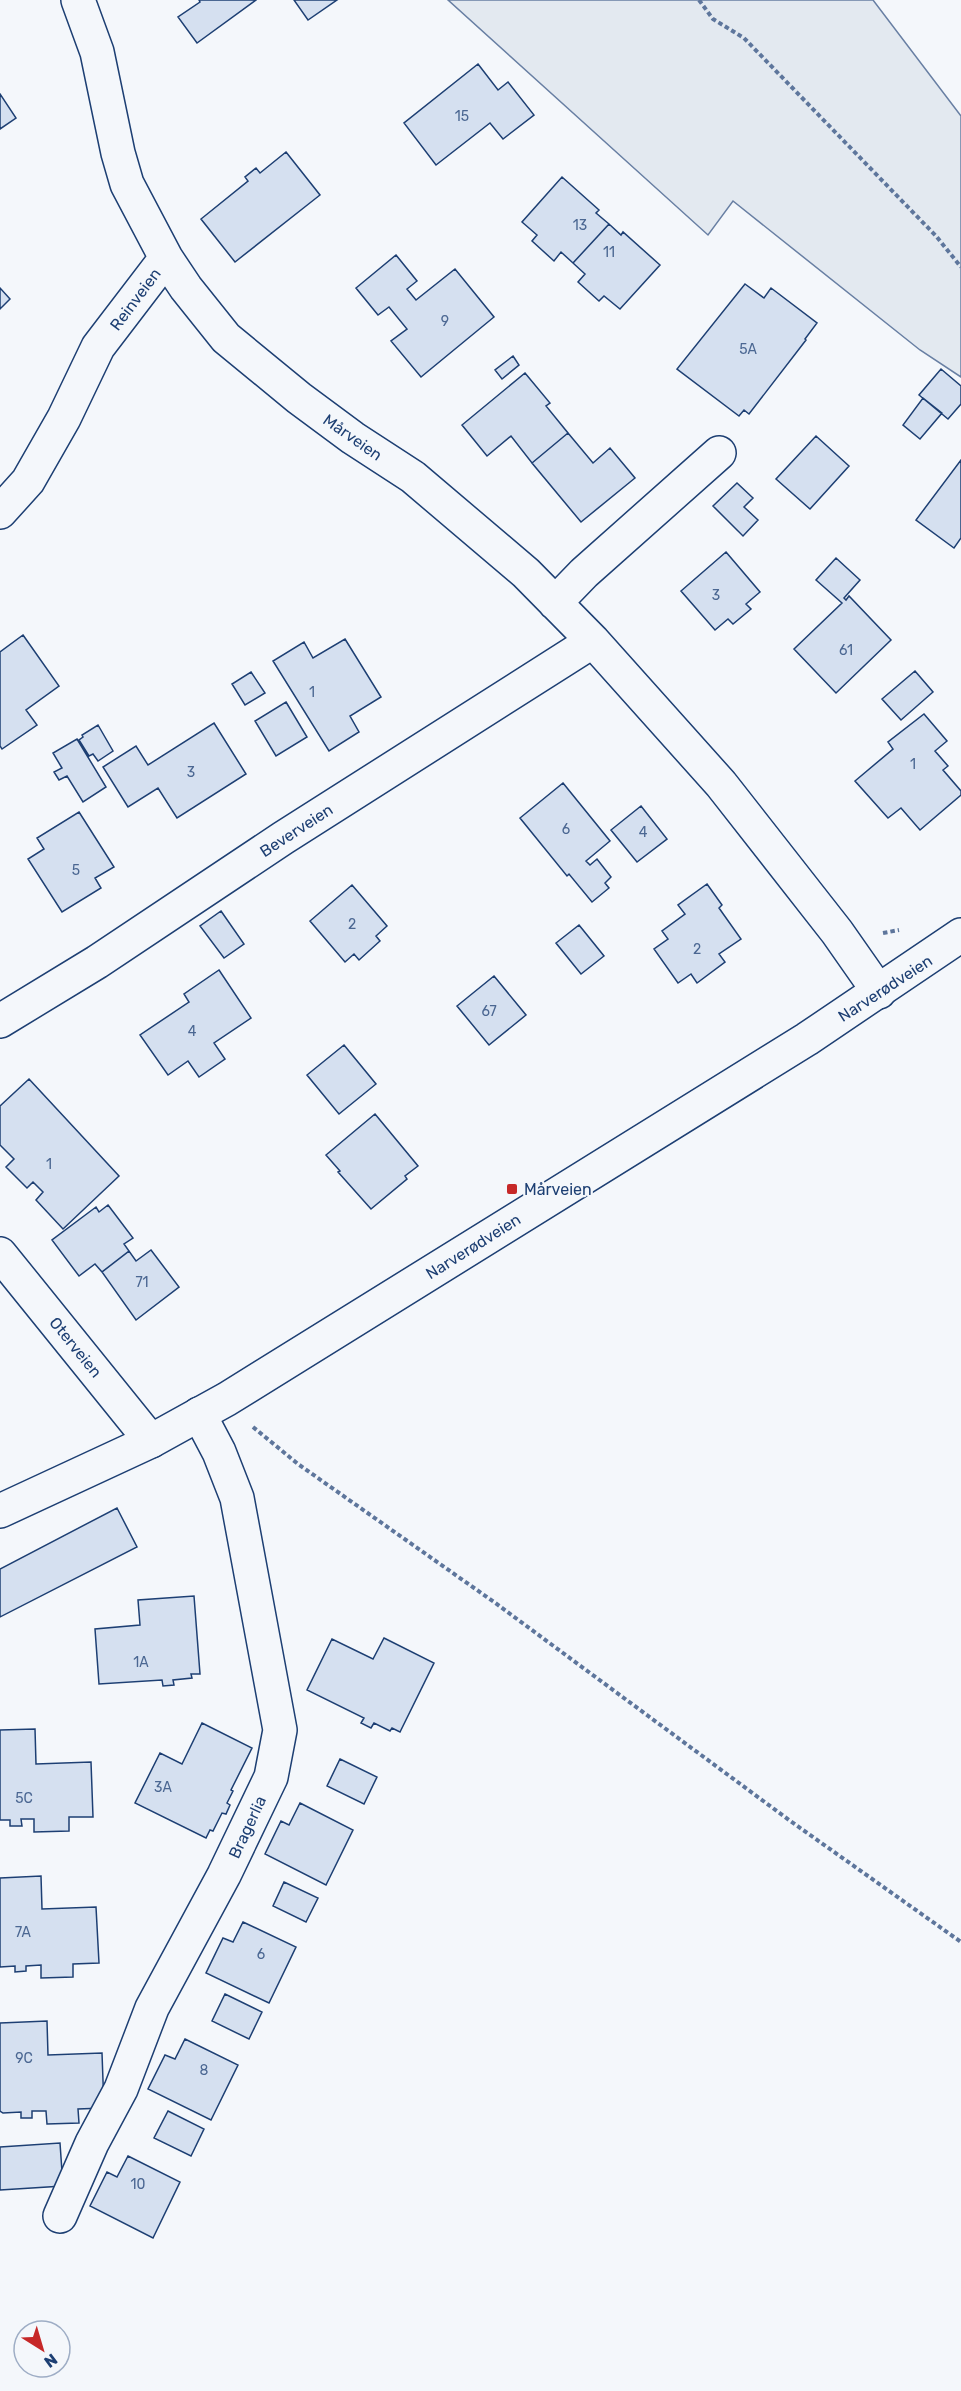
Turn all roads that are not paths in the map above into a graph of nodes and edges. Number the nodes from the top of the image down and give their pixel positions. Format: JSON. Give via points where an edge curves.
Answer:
{"nodes":[{"id":1,"x":78,"y":0,"type":"edge"},
{"id":2,"x":166,"y":258,"type":"junction"},
{"id":3,"x":718,"y":453,"type":"dead end"},
{"id":4,"x":0,"y":512,"type":"edge"},
{"id":5,"x":555,"y":603,"type":"junction"},
{"id":6,"x":593,"y":641,"type":"junction"},
{"id":7,"x":961,"y":935,"type":"edge"},
{"id":8,"x":879,"y":992,"type":"junction"},
{"id":9,"x":0,"y":1021,"type":"edge"},
{"id":10,"x":0,"y":1254,"type":"edge"},
{"id":11,"x":199,"y":1414,"type":"junction"},
{"id":12,"x":151,"y":1441,"type":"junction"},
{"id":13,"x":0,"y":1511,"type":"edge"},
{"id":14,"x":60,"y":2216,"type":"dead end"}],
"edges":[{"from":1,"to":2,"type":"street","name":"Reinveien","via":[[97,52],[128,184]]},
{"from":2,"to":4,"type":"street","name":"Reinveien","via":[[98,347],[28,481]]},
{"from":2,"to":5,"type":"street","name":"Mårveien","via":[[226,338],[308,405],[413,477],[526,573]]},
{"from":3,"to":5,"type":"street"},
{"from":5,"to":6,"type":"street","name":"Mårveien"},
{"from":6,"to":8,"type":"street","name":"Mårveien","via":[[721,784]]},
{"from":6,"to":9,"type":"street","name":"Beverveien","via":[[283,838],[98,962]]},
{"from":7,"to":8,"type":"street","name":"Narverødveien"},
{"from":8,"to":11,"type":"street","name":"Narverødveien"},
{"from":10,"to":12,"type":"street","name":"Oterveien"},
{"from":11,"to":12,"type":"street","name":"Narverødveien"},
{"from":11,"to":14,"type":"street","name":"Bragerlia","via":[[237,1498],[280,1730],[271,1777],[224,1875],[152,2008],[121,2089]]},
{"from":12,"to":13,"type":"street","name":"Narverødveien"}]}
